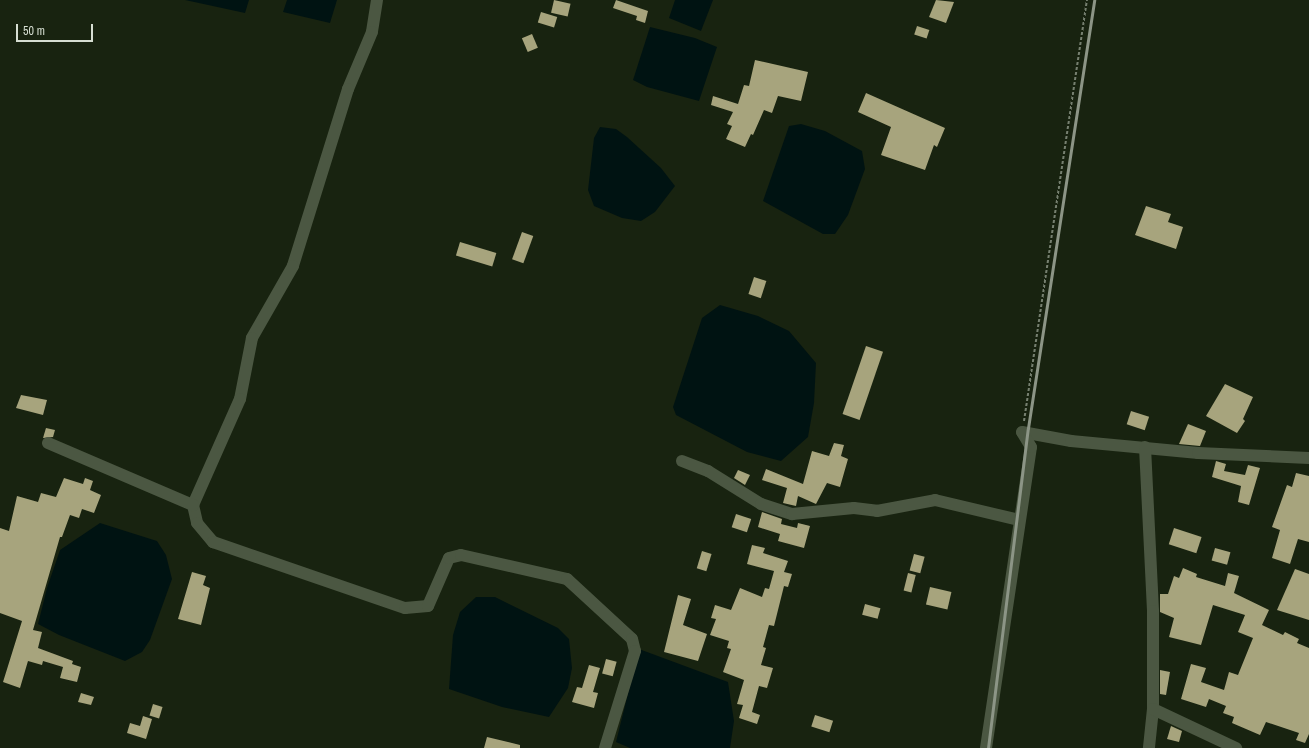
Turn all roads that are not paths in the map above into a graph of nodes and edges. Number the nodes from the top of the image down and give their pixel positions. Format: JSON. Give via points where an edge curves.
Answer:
{"nodes":[{"id":1,"x":377,"y":0,"type":"edge"},
{"id":2,"x":48,"y":443,"type":"dead end"},
{"id":3,"x":1145,"y":447,"type":"junction"},
{"id":4,"x":1309,"y":458,"type":"edge"},
{"id":5,"x":682,"y":461,"type":"dead end"},
{"id":6,"x":193,"y":505,"type":"junction"},
{"id":7,"x":1019,"y":520,"type":"junction"},
{"id":8,"x":1153,"y":709,"type":"junction"},
{"id":9,"x":605,"y":748,"type":"edge"},
{"id":10,"x":986,"y":748,"type":"edge"},
{"id":11,"x":1149,"y":748,"type":"edge"},
{"id":12,"x":1236,"y":748,"type":"edge"}],
"edges":[{"from":1,"to":6,"type":"street","via":[[372,32],[348,89],[293,266],[252,338],[240,399]]},
{"from":2,"to":6,"type":"street"},
{"from":3,"to":4,"type":"street","via":[[1198,453]]},
{"from":3,"to":7,"type":"street","via":[[1071,441],[1022,432],[1031,447]]},
{"from":3,"to":8,"type":"street","via":[[1154,611]]},
{"from":5,"to":7,"type":"street","via":[[708,471],[761,504],[792,514],[854,508],[877,511],[935,500]]},
{"from":6,"to":9,"type":"street","via":[[196,524],[213,542],[405,608],[428,606],[449,558],[461,555],[567,579],[632,639],[635,651]]},
{"from":7,"to":10,"type":"street"},
{"from":8,"to":11,"type":"street"},
{"from":8,"to":12,"type":"street"}]}
